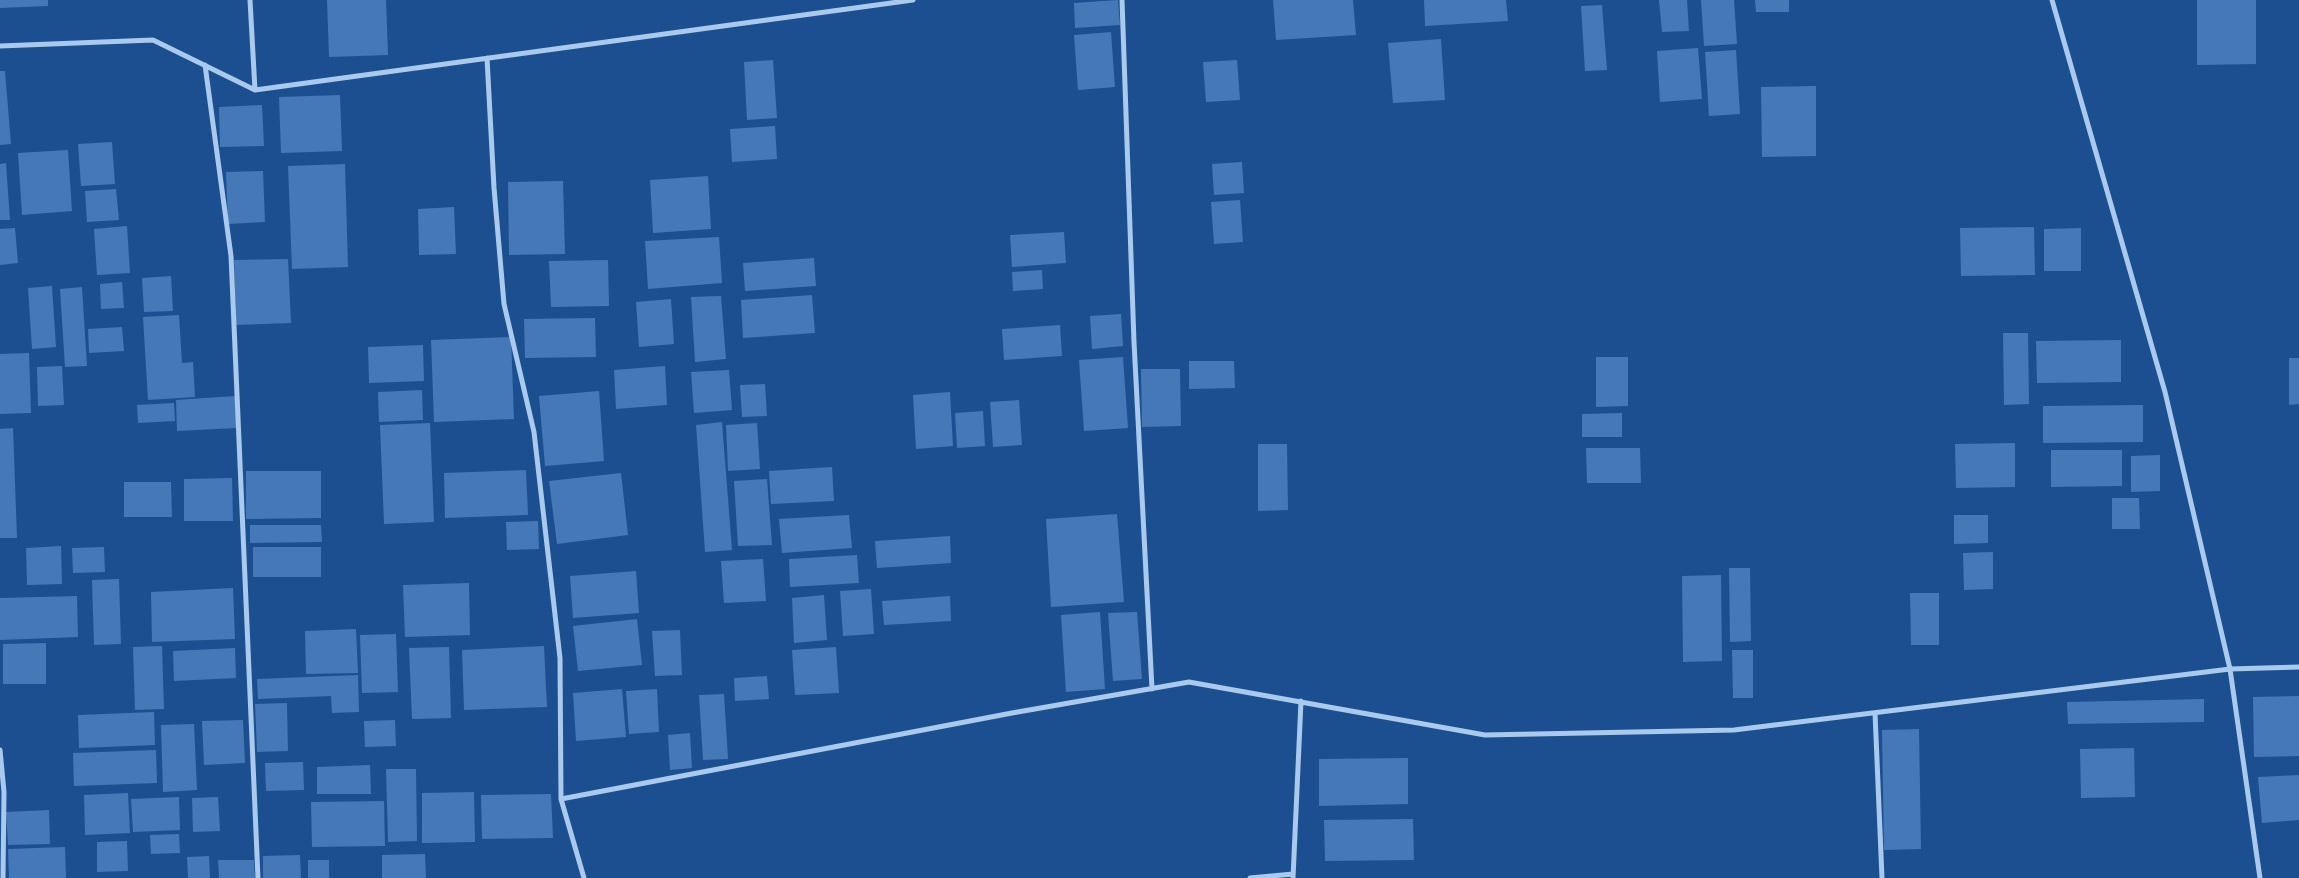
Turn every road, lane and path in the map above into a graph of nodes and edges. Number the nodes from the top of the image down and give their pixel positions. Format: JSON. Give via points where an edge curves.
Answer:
{"nodes":[{"id":1,"x":250,"y":0,"type":"edge"},
{"id":2,"x":913,"y":0,"type":"edge"},
{"id":3,"x":1122,"y":0,"type":"edge"},
{"id":4,"x":2052,"y":0,"type":"edge"},
{"id":5,"x":0,"y":46,"type":"edge"},
{"id":6,"x":487,"y":58,"type":"junction"},
{"id":7,"x":205,"y":65,"type":"junction"},
{"id":8,"x":255,"y":90,"type":"junction"},
{"id":9,"x":2299,"y":667,"type":"edge"},
{"id":10,"x":2230,"y":669,"type":"junction"},
{"id":11,"x":1152,"y":689,"type":"junction"},
{"id":12,"x":1301,"y":700,"type":"junction"},
{"id":13,"x":1875,"y":713,"type":"junction"},
{"id":14,"x":0,"y":750,"type":"edge"},
{"id":15,"x":561,"y":799,"type":"junction"},
{"id":16,"x":1293,"y":876,"type":"edge"},
{"id":17,"x":3,"y":878,"type":"edge"},
{"id":18,"x":258,"y":878,"type":"edge"},
{"id":19,"x":584,"y":878,"type":"edge"},
{"id":20,"x":1250,"y":878,"type":"edge"},
{"id":21,"x":1882,"y":878,"type":"edge"},
{"id":22,"x":2260,"y":878,"type":"edge"}],
"edges":[{"from":1,"to":8,"type":"street"},
{"from":2,"to":6,"type":"street"},
{"from":3,"to":11,"type":"street","via":[[1134,342]]},
{"from":4,"to":10,"type":"street","via":[[2165,392]]},
{"from":5,"to":7,"type":"street","via":[[153,40]]},
{"from":6,"to":8,"type":"street"},
{"from":6,"to":15,"type":"street","via":[[504,304],[534,432],[560,658]]},
{"from":7,"to":8,"type":"street"},
{"from":7,"to":18,"type":"street","via":[[231,256]]},
{"from":9,"to":10,"type":"street"},
{"from":10,"to":13,"type":"street"},
{"from":10,"to":22,"type":"street"},
{"from":11,"to":12,"type":"street","via":[[1189,682]]},
{"from":11,"to":15,"type":"street"},
{"from":12,"to":13,"type":"street","via":[[1485,735],[1734,730]]},
{"from":12,"to":16,"type":"street"},
{"from":13,"to":21,"type":"street"},
{"from":14,"to":17,"type":"street","via":[[4,792]]},
{"from":15,"to":19,"type":"street"},
{"from":16,"to":20,"type":"street"}]}
